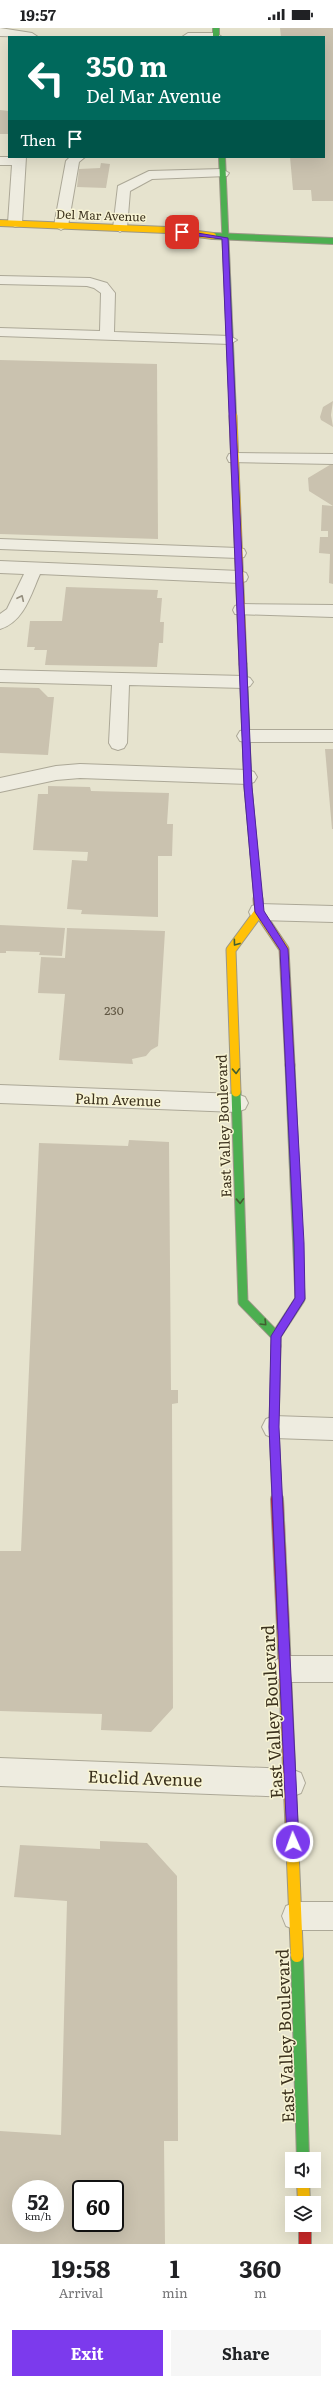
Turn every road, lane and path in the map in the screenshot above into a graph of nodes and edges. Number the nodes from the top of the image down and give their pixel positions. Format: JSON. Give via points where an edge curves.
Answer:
{"nodes":[{"id":1,"x":0,"y":32,"type":"edge"},
{"id":2,"x":23,"y":36,"type":"edge"},
{"id":3,"x":76,"y":158,"type":"edge"},
{"id":4,"x":222,"y":158,"type":"edge"},
{"id":5,"x":19,"y":159,"type":"edge"},
{"id":6,"x":0,"y":161,"type":"edge"},
{"id":7,"x":222,"y":173,"type":"junction"},
{"id":8,"x":0,"y":223,"type":"edge"},
{"id":9,"x":16,"y":224,"type":"junction"},
{"id":10,"x":61,"y":226,"type":"junction"},
{"id":11,"x":120,"y":228,"type":"junction"},
{"id":12,"x":225,"y":238,"type":"junction"},
{"id":13,"x":333,"y":241,"type":"edge"},
{"id":14,"x":0,"y":280,"type":"edge"},
{"id":15,"x":0,"y":332,"type":"edge"},
{"id":16,"x":108,"y":335,"type":"junction"},
{"id":17,"x":230,"y":340,"type":"junction"},
{"id":18,"x":234,"y":458,"type":"junction"},
{"id":19,"x":333,"y":459,"type":"edge"},
{"id":20,"x":0,"y":544,"type":"edge"},
{"id":21,"x":238,"y":553,"type":"junction"},
{"id":22,"x":0,"y":567,"type":"edge"},
{"id":23,"x":35,"y":568,"type":"junction"},
{"id":24,"x":240,"y":577,"type":"junction"},
{"id":25,"x":240,"y":610,"type":"junction"},
{"id":26,"x":333,"y":611,"type":"edge"},
{"id":27,"x":0,"y":623,"type":"edge"},
{"id":28,"x":0,"y":676,"type":"edge"},
{"id":29,"x":121,"y":679,"type":"junction"},
{"id":30,"x":244,"y":682,"type":"junction"},
{"id":31,"x":246,"y":736,"type":"junction"},
{"id":32,"x":333,"y":736,"type":"edge"},
{"id":33,"x":118,"y":743,"type":"dead end"},
{"id":34,"x":248,"y":777,"type":"junction"},
{"id":35,"x":0,"y":785,"type":"edge"},
{"id":36,"x":260,"y":912,"type":"junction"},
{"id":37,"x":333,"y":914,"type":"edge"},
{"id":38,"x":0,"y":1094,"type":"edge"},
{"id":39,"x":237,"y":1103,"type":"junction"},
{"id":40,"x":276,"y":1336,"type":"junction"},
{"id":41,"x":274,"y":1427,"type":"junction"},
{"id":42,"x":333,"y":1429,"type":"edge"},
{"id":43,"x":285,"y":1669,"type":"junction"},
{"id":44,"x":333,"y":1669,"type":"edge"},
{"id":45,"x":0,"y":1772,"type":"edge"},
{"id":46,"x":291,"y":1783,"type":"junction"},
{"id":47,"x":296,"y":1916,"type":"junction"},
{"id":48,"x":333,"y":1916,"type":"edge"},
{"id":49,"x":303,"y":2152,"type":"edge"},
{"id":50,"x":305,"y":2232,"type":"edge"},
{"id":51,"x":305,"y":2244,"type":"edge"}],
"edges":[{"from":1,"to":2,"type":"lane"},
{"from":3,"to":10,"type":"lane","via":[[73,160]]},
{"from":4,"to":7,"type":"main road"},
{"from":5,"to":6,"type":"lane"},
{"from":5,"to":9,"type":"lane"},
{"from":7,"to":11,"type":"lane","via":[[150,169],[123,189]]},
{"from":7,"to":12,"type":"main road"},
{"from":8,"to":9,"type":"main road","name":"Del Mar Avenue"},
{"from":9,"to":10,"type":"main road","name":"Del Mar Avenue"},
{"from":10,"to":11,"type":"main road","name":"Del Mar Avenue"},
{"from":11,"to":12,"type":"main road","name":"Del Mar Avenue","via":[[167,230]]},
{"from":12,"to":13,"type":"main road","name":"Del Mar Avenue"},
{"from":12,"to":17,"type":"main road"},
{"from":14,"to":16,"type":"lane","via":[[87,282],[106,288]]},
{"from":15,"to":16,"type":"lane"},
{"from":16,"to":17,"type":"lane"},
{"from":17,"to":18,"type":"main road"},
{"from":18,"to":19,"type":"lane"},
{"from":18,"to":21,"type":"main road"},
{"from":20,"to":21,"type":"lane"},
{"from":21,"to":24,"type":"main road"},
{"from":22,"to":23,"type":"lane"},
{"from":23,"to":24,"type":"lane"},
{"from":27,"to":23,"type":"lane","one_way":true,"via":[[14,612]]},
{"from":24,"to":25,"type":"main road"},
{"from":25,"to":26,"type":"lane"},
{"from":25,"to":30,"type":"main road"},
{"from":28,"to":29,"type":"lane"},
{"from":29,"to":30,"type":"lane"},
{"from":29,"to":33,"type":"lane"},
{"from":30,"to":31,"type":"main road"},
{"from":31,"to":32,"type":"lane"},
{"from":31,"to":34,"type":"main road"},
{"from":34,"to":35,"type":"lane","via":[[80,770]]},
{"from":34,"to":36,"type":"main road"},
{"from":36,"to":37,"type":"street"},
{"from":36,"to":39,"type":"main road","name":"East Valley Boulevard","one_way":true,"via":[[231,950]]},
{"from":36,"to":40,"type":"main road","via":[[284,949],[299,1243],[300,1299]]},
{"from":38,"to":39,"type":"street","name":"Palm Avenue"},
{"from":39,"to":40,"type":"main road","name":"East Valley Boulevard","one_way":true,"via":[[243,1302]]},
{"from":40,"to":41,"type":"main road","name":"East Valley Boulevard"},
{"from":41,"to":42,"type":"lane"},
{"from":41,"to":43,"type":"main road","name":"East Valley Boulevard"},
{"from":43,"to":44,"type":"lane"},
{"from":43,"to":46,"type":"main road","name":"East Valley Boulevard"},
{"from":45,"to":46,"type":"street","name":"Euclid Avenue"},
{"from":46,"to":47,"type":"main road","name":"East Valley Boulevard"},
{"from":47,"to":48,"type":"street"},
{"from":47,"to":49,"type":"main road","name":"East Valley Boulevard"},
{"from":50,"to":51,"type":"main road"}]}
